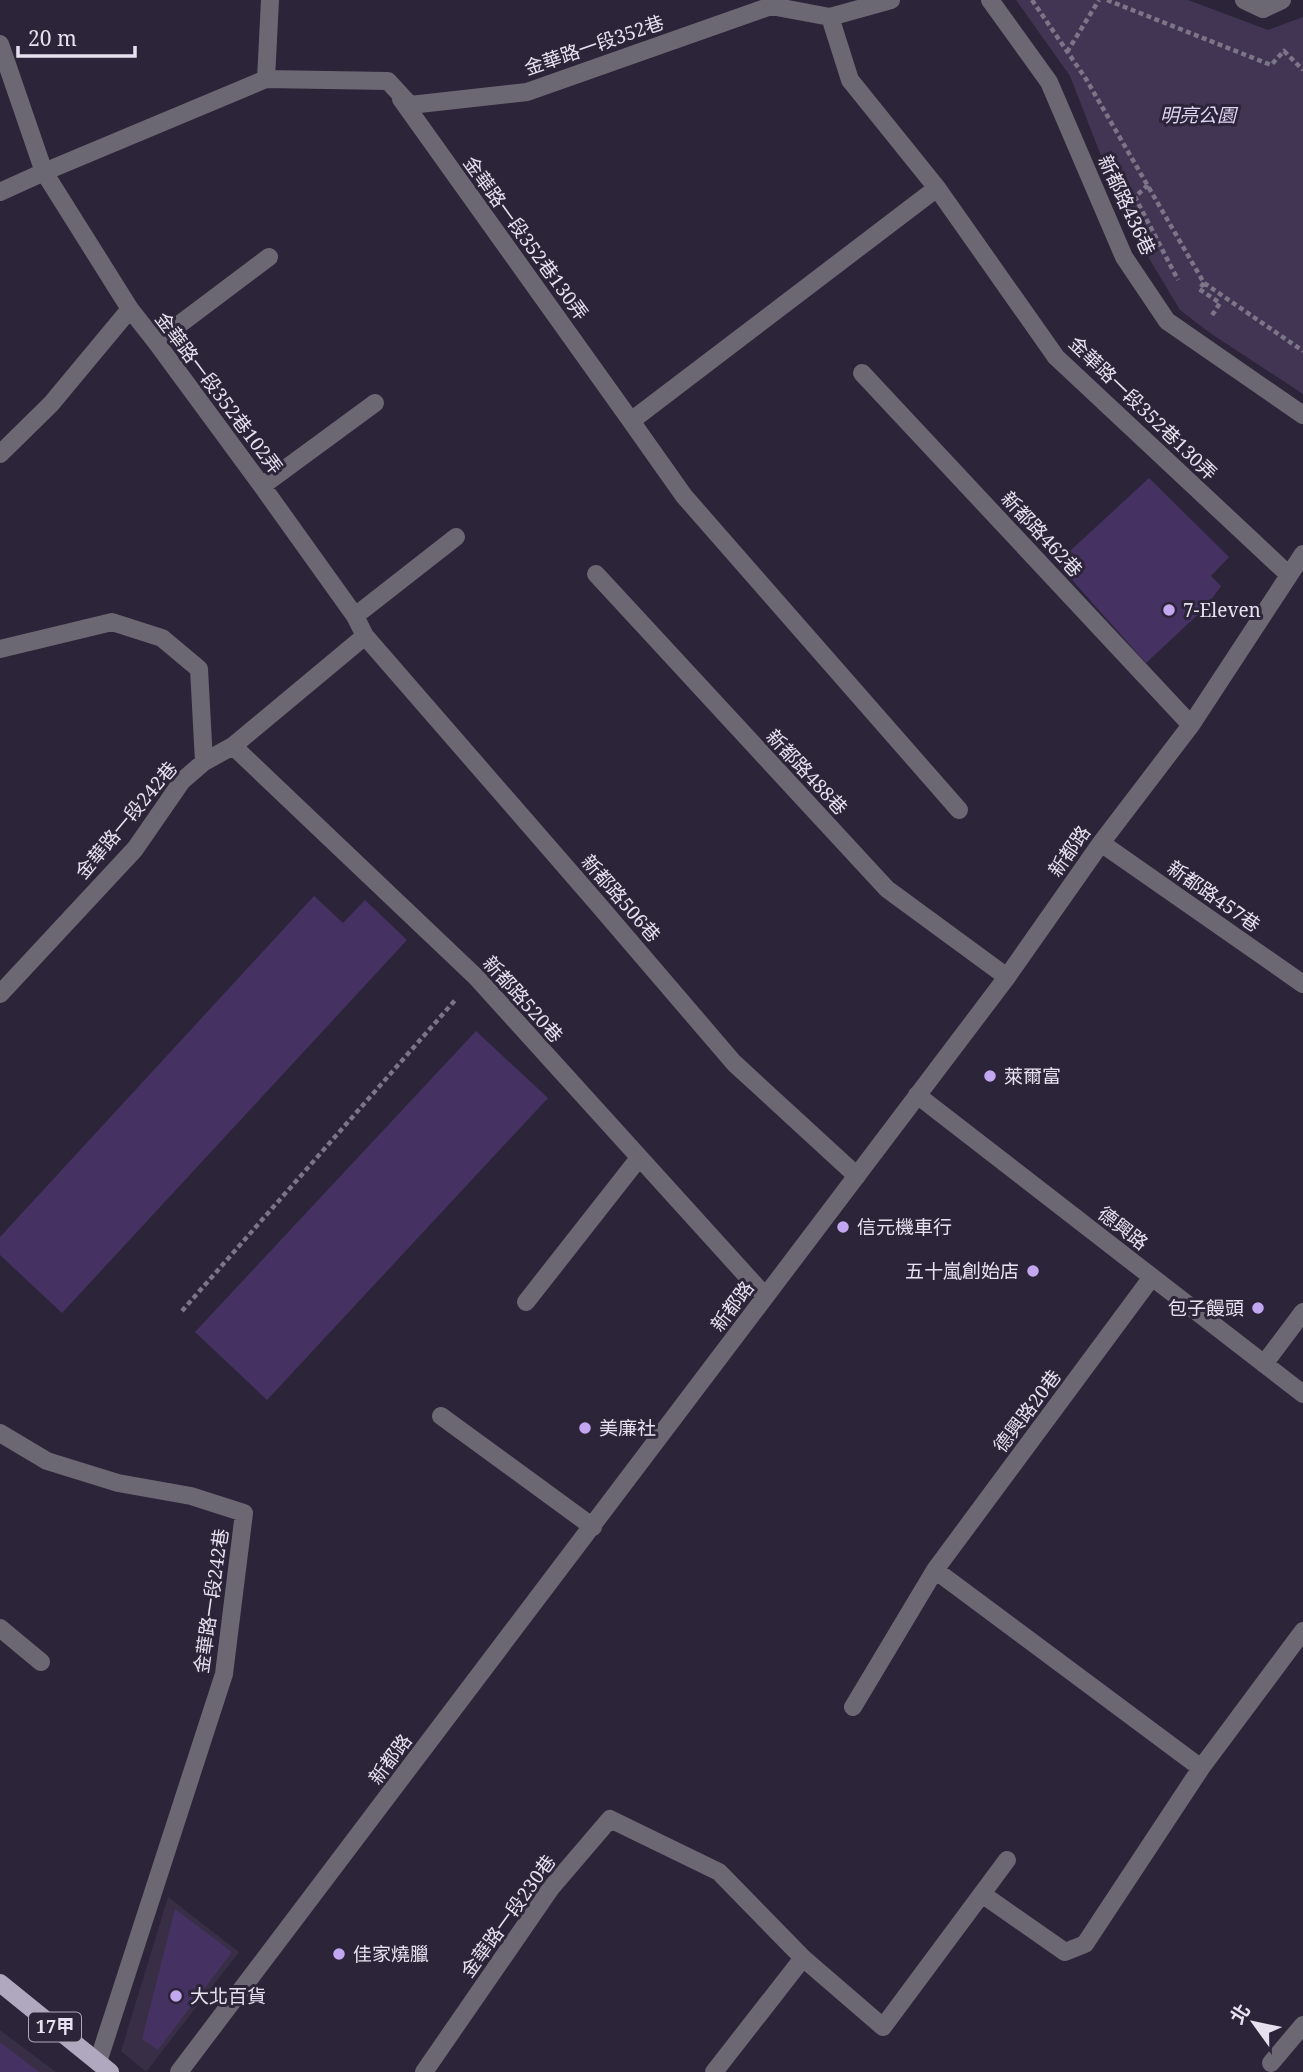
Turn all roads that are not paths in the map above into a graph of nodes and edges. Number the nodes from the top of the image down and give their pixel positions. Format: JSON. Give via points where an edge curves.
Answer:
{"nodes":[{"id":1,"x":270,"y":0,"type":"edge"},
{"id":2,"x":891,"y":0,"type":"edge"},
{"id":3,"x":990,"y":0,"type":"edge"},
{"id":4,"x":1244,"y":0,"type":"edge"},
{"id":5,"x":1282,"y":0,"type":"edge"},
{"id":6,"x":771,"y":3,"type":"edge"},
{"id":7,"x":830,"y":17,"type":"junction"},
{"id":8,"x":0,"y":44,"type":"edge"},
{"id":9,"x":266,"y":79,"type":"junction"},
{"id":10,"x":388,"y":81,"type":"junction"},
{"id":11,"x":44,"y":172,"type":"junction"},
{"id":12,"x":937,"y":188,"type":"junction"},
{"id":13,"x":0,"y":192,"type":"edge"},
{"id":14,"x":269,"y":257,"type":"dead end"},
{"id":15,"x":130,"y":309,"type":"junction"},
{"id":16,"x":156,"y":342,"type":"junction"},
{"id":17,"x":862,"y":373,"type":"dead end"},
{"id":18,"x":375,"y":402,"type":"dead end"},
{"id":19,"x":1303,"y":415,"type":"edge"},
{"id":20,"x":631,"y":421,"type":"junction"},
{"id":21,"x":0,"y":454,"type":"edge"},
{"id":22,"x":262,"y":486,"type":"junction"},
{"id":23,"x":456,"y":537,"type":"dead end"},
{"id":24,"x":1303,"y":554,"type":"edge"},
{"id":25,"x":596,"y":574,"type":"dead end"},
{"id":26,"x":1289,"y":575,"type":"junction"},
{"id":27,"x":355,"y":616,"type":"junction"},
{"id":28,"x":365,"y":636,"type":"junction"},
{"id":29,"x":0,"y":649,"type":"edge"},
{"id":30,"x":1191,"y":724,"type":"junction"},
{"id":31,"x":233,"y":746,"type":"junction"},
{"id":32,"x":204,"y":762,"type":"junction"},
{"id":33,"x":959,"y":810,"type":"dead end"},
{"id":34,"x":1101,"y":843,"type":"junction"},
{"id":35,"x":1007,"y":977,"type":"junction"},
{"id":36,"x":1303,"y":984,"type":"edge"},
{"id":37,"x":0,"y":994,"type":"edge"},
{"id":38,"x":918,"y":1095,"type":"junction"},
{"id":39,"x":639,"y":1158,"type":"junction"},
{"id":40,"x":857,"y":1176,"type":"junction"},
{"id":41,"x":1152,"y":1277,"type":"junction"},
{"id":42,"x":765,"y":1296,"type":"junction"},
{"id":43,"x":526,"y":1302,"type":"dead end"},
{"id":44,"x":1303,"y":1312,"type":"edge"},
{"id":45,"x":1264,"y":1364,"type":"junction"},
{"id":46,"x":1303,"y":1394,"type":"edge"},
{"id":47,"x":441,"y":1416,"type":"dead end"},
{"id":48,"x":0,"y":1433,"type":"edge"},
{"id":49,"x":593,"y":1527,"type":"junction"},
{"id":50,"x":935,"y":1570,"type":"junction"},
{"id":51,"x":0,"y":1628,"type":"edge"},
{"id":52,"x":1303,"y":1631,"type":"edge"},
{"id":53,"x":41,"y":1662,"type":"dead end"},
{"id":54,"x":853,"y":1707,"type":"dead end"},
{"id":55,"x":1200,"y":1768,"type":"junction"},
{"id":56,"x":1007,"y":1860,"type":"dead end"},
{"id":57,"x":982,"y":1894,"type":"junction"},
{"id":58,"x":803,"y":1958,"type":"junction"},
{"id":59,"x":0,"y":1983,"type":"edge"},
{"id":60,"x":1303,"y":2025,"type":"edge"},
{"id":61,"x":1271,"y":2063,"type":"dead end"},
{"id":62,"x":104,"y":2067,"type":"edge"},
{"id":63,"x":179,"y":2072,"type":"edge"},
{"id":64,"x":424,"y":2072,"type":"edge"},
{"id":65,"x":714,"y":2072,"type":"edge"}],
"edges":[{"from":1,"to":9,"type":"street"},
{"from":2,"to":7,"type":"street","name":"金華路一段352巷"},
{"from":3,"to":19,"type":"street","name":"新都路436巷","via":[[1049,82],[1124,257],[1167,321]]},
{"from":4,"to":5,"type":"street","via":[[1264,9]]},
{"from":6,"to":7,"type":"street","name":"金華路一段352巷"},
{"from":6,"to":10,"type":"street","name":"金華路一段352巷","via":[[527,92],[410,105]]},
{"from":7,"to":12,"type":"street","name":"金華路一段352巷130弄","via":[[850,80]]},
{"from":8,"to":11,"type":"street","name":"金華路一段352巷102弄"},
{"from":9,"to":10,"type":"street"},
{"from":9,"to":11,"type":"street"},
{"from":10,"to":20,"type":"street","name":"金華路一段352巷130弄"},
{"from":11,"to":13,"type":"street"},
{"from":11,"to":15,"type":"street","name":"金華路一段352巷102弄"},
{"from":12,"to":20,"type":"street"},
{"from":12,"to":26,"type":"street","name":"金華路一段352巷130弄","via":[[1056,357]]},
{"from":14,"to":16,"type":"street"},
{"from":15,"to":16,"type":"street","name":"金華路一段352巷102弄"},
{"from":15,"to":21,"type":"street","via":[[51,404]]},
{"from":16,"to":22,"type":"street","name":"金華路一段352巷102弄"},
{"from":17,"to":30,"type":"street","name":"新都路462巷"},
{"from":18,"to":22,"type":"street"},
{"from":20,"to":33,"type":"street","name":"金華路一段352巷130弄","via":[[684,496]]},
{"from":22,"to":27,"type":"street","name":"金華路一段352巷102弄"},
{"from":23,"to":27,"type":"street"},
{"from":24,"to":26,"type":"street","name":"新都路"},
{"from":25,"to":35,"type":"street","name":"新都路488巷","via":[[887,889]]},
{"from":26,"to":30,"type":"street","name":"新都路"},
{"from":27,"to":28,"type":"street","name":"金華路一段352巷102弄"},
{"from":28,"to":31,"type":"street","name":"金華路一段242巷"},
{"from":28,"to":40,"type":"street","name":"新都路506巷","via":[[734,1063]]},
{"from":29,"to":32,"type":"street","via":[[112,622],[162,638],[199,669]]},
{"from":30,"to":34,"type":"street","name":"新都路"},
{"from":31,"to":32,"type":"street","name":"金華路一段242巷"},
{"from":31,"to":39,"type":"street","name":"新都路520巷","via":[[476,976]]},
{"from":32,"to":37,"type":"street","name":"金華路一段242巷","via":[[181,780],[135,849]]},
{"from":34,"to":35,"type":"street","name":"新都路"},
{"from":34,"to":36,"type":"street","name":"新都路457巷"},
{"from":35,"to":38,"type":"street","name":"新都路"},
{"from":38,"to":40,"type":"street","name":"新都路"},
{"from":38,"to":41,"type":"street","name":"德興路"},
{"from":39,"to":42,"type":"street","name":"新都路520巷"},
{"from":39,"to":43,"type":"street"},
{"from":40,"to":42,"type":"street","name":"新都路"},
{"from":41,"to":45,"type":"street","name":"德興路"},
{"from":41,"to":50,"type":"street","name":"德興路20巷"},
{"from":42,"to":49,"type":"street","name":"新都路"},
{"from":44,"to":45,"type":"street"},
{"from":45,"to":46,"type":"street","name":"德興路"},
{"from":47,"to":49,"type":"street"},
{"from":48,"to":62,"type":"street","name":"金華路一段242巷","via":[[47,1461],[244,1513],[224,1674]]},
{"from":49,"to":63,"type":"street","name":"新都路"},
{"from":50,"to":54,"type":"street","name":"德興路20巷"},
{"from":50,"to":55,"type":"street"},
{"from":51,"to":53,"type":"street"},
{"from":52,"to":55,"type":"street"},
{"from":55,"to":57,"type":"street","via":[[1085,1944],[1065,1952]]},
{"from":56,"to":57,"type":"street"},
{"from":57,"to":58,"type":"street","via":[[884,2027]]},
{"from":58,"to":64,"type":"street","name":"金華路一段230巷","via":[[719,1872],[610,1819],[551,1888]]},
{"from":58,"to":65,"type":"street"},
{"from":59,"to":62,"type":"main road","number":"17甲"},
{"from":60,"to":61,"type":"street"}]}
